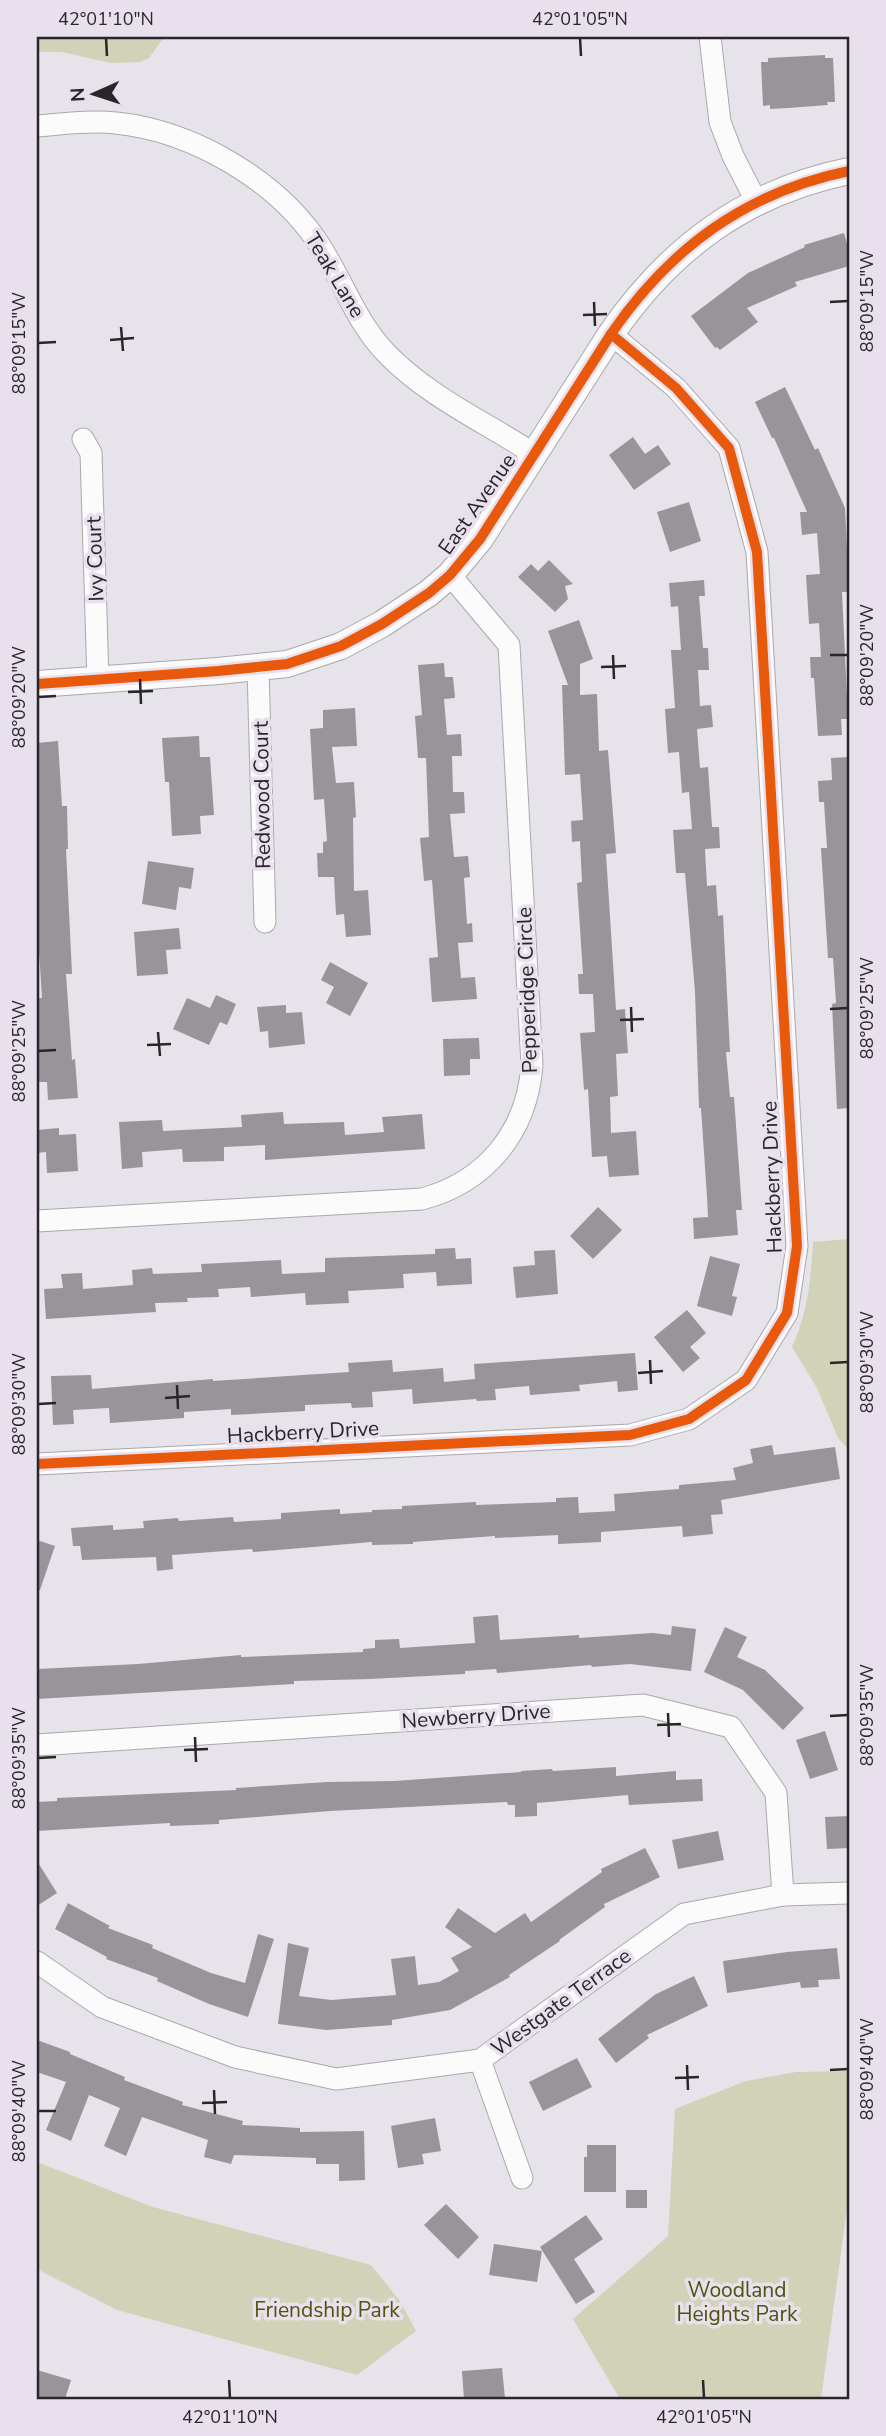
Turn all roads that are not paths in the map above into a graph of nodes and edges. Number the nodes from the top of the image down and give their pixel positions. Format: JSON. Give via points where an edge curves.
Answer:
{"nodes":[{"id":1,"x":710,"y":37,"type":"edge"},
{"id":2,"x":37,"y":126,"type":"edge"},
{"id":3,"x":849,"y":171,"type":"edge"},
{"id":4,"x":756,"y":201,"type":"junction"},
{"id":5,"x":611,"y":334,"type":"junction"},
{"id":6,"x":83,"y":439,"type":"dead end"},
{"id":7,"x":534,"y":454,"type":"junction"},
{"id":8,"x":450,"y":575,"type":"junction"},
{"id":9,"x":258,"y":668,"type":"junction"},
{"id":10,"x":98,"y":680,"type":"junction"},
{"id":11,"x":37,"y":684,"type":"edge"},
{"id":12,"x":265,"y":922,"type":"dead end"},
{"id":13,"x":37,"y":1221,"type":"edge"},
{"id":14,"x":37,"y":1464,"type":"edge"},
{"id":15,"x":37,"y":1745,"type":"edge"},
{"id":16,"x":849,"y":1893,"type":"edge"},
{"id":17,"x":783,"y":1895,"type":"junction"},
{"id":18,"x":37,"y":1962,"type":"edge"},
{"id":19,"x":480,"y":2060,"type":"junction"},
{"id":20,"x":522,"y":2178,"type":"dead end"}],
"edges":[{"from":1,"to":4,"type":"street","via":[[719,122]]},
{"from":2,"to":7,"type":"street","name":"Teak Lane","via":[[134,125],[201,148],[246,172],[305,226],[323,249],[365,327],[396,363],[432,391]]},
{"from":3,"to":4,"type":"street","name":"East Avenue"},
{"from":4,"to":5,"type":"street","name":"East Avenue","via":[[676,258],[645,287]]},
{"from":5,"to":7,"type":"street","name":"East Avenue"},
{"from":5,"to":14,"type":"street","name":"Hackberry Drive","via":[[676,388],[729,448],[757,552],[797,1246],[787,1313],[746,1380],[689,1419],[629,1435]]},
{"from":6,"to":10,"type":"street","name":"Ivy Court","via":[[91,453]]},
{"from":7,"to":8,"type":"street","name":"East Avenue","via":[[480,540]]},
{"from":8,"to":9,"type":"street","name":"East Avenue","via":[[399,613],[341,646],[296,662]]},
{"from":8,"to":13,"type":"street","name":"Pepperidge Circle","via":[[509,645],[532,1065],[524,1107],[510,1136],[470,1178],[446,1192],[409,1201]]},
{"from":9,"to":10,"type":"street","name":"East Avenue"},
{"from":9,"to":12,"type":"street","name":"Redwood Court"},
{"from":10,"to":11,"type":"street","name":"East Avenue"},
{"from":15,"to":17,"type":"street","name":"Newberry Drive","via":[[643,1705],[731,1727],[776,1793]]},
{"from":16,"to":17,"type":"street","name":"Westgate Terrace"},
{"from":17,"to":19,"type":"street","name":"Westgate Terrace","via":[[684,1914]]},
{"from":18,"to":19,"type":"street","name":"Westgate Terrace","via":[[102,2007],[248,2060],[335,2079]]},
{"from":19,"to":20,"type":"street"}]}
